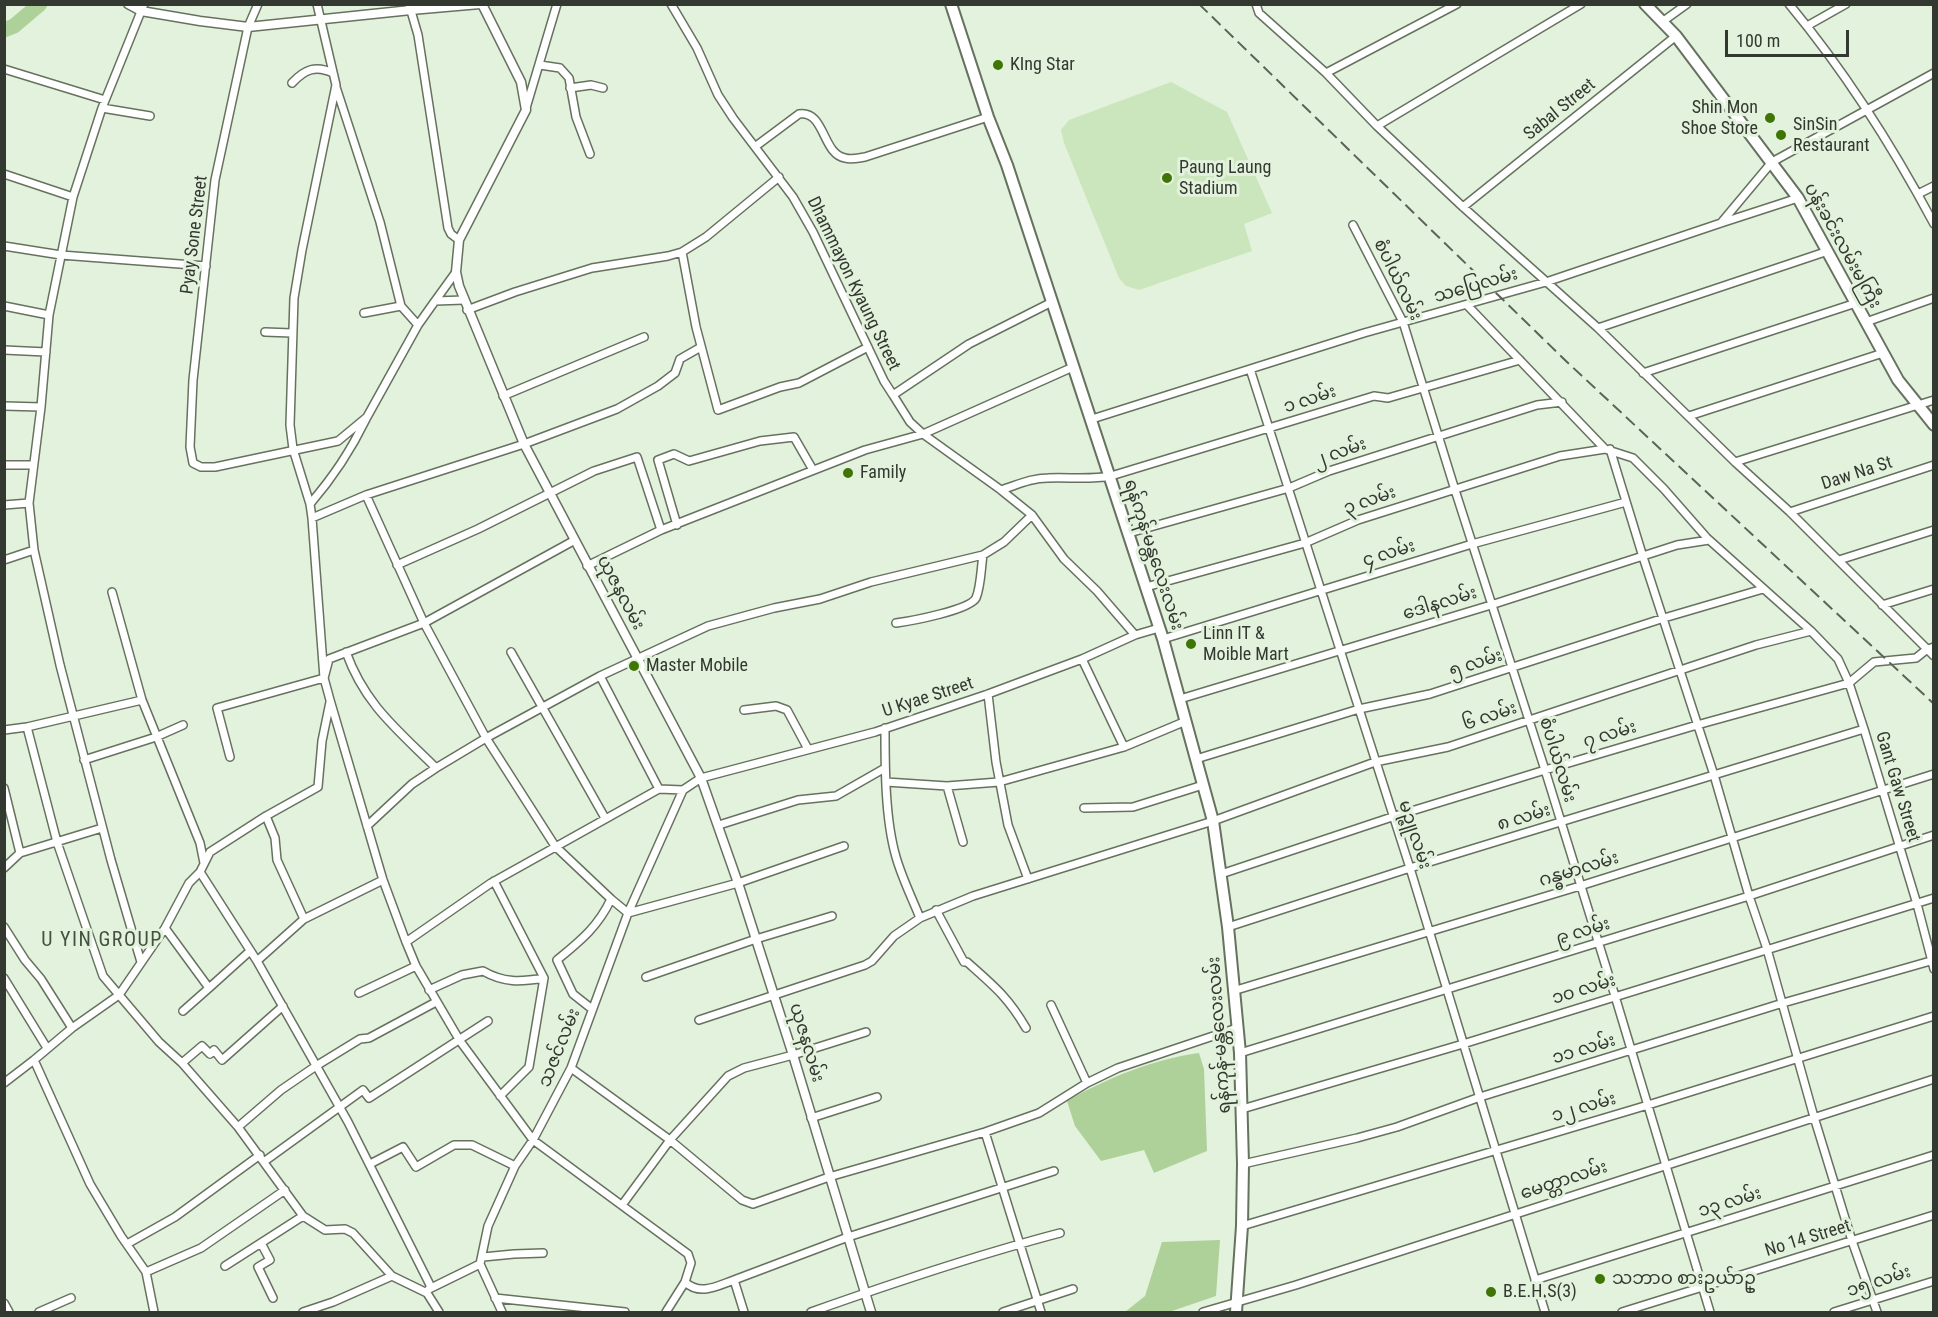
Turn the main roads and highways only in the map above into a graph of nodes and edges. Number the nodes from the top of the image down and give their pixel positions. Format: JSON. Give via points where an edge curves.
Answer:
{"nodes":[{"id":1,"x":951,"y":4,"type":"edge"},
{"id":2,"x":1645,"y":4,"type":"edge"},
{"id":3,"x":1934,"y":425,"type":"edge"},
{"id":4,"x":1236,"y":1307,"type":"edge"}],
"edges":[{"from":1,"to":4,"type":"main road","name":"ရန်ကုန်-မန္တလေးလမ်း","via":[[1111,476],[1163,639],[1213,821],[1240,1053],[1243,1164]]},
{"from":2,"to":3,"type":"main road","name":"ပန်းခင်းလမ်းမကြီး","via":[[1676,36],[1798,198],[1898,380]]}]}
